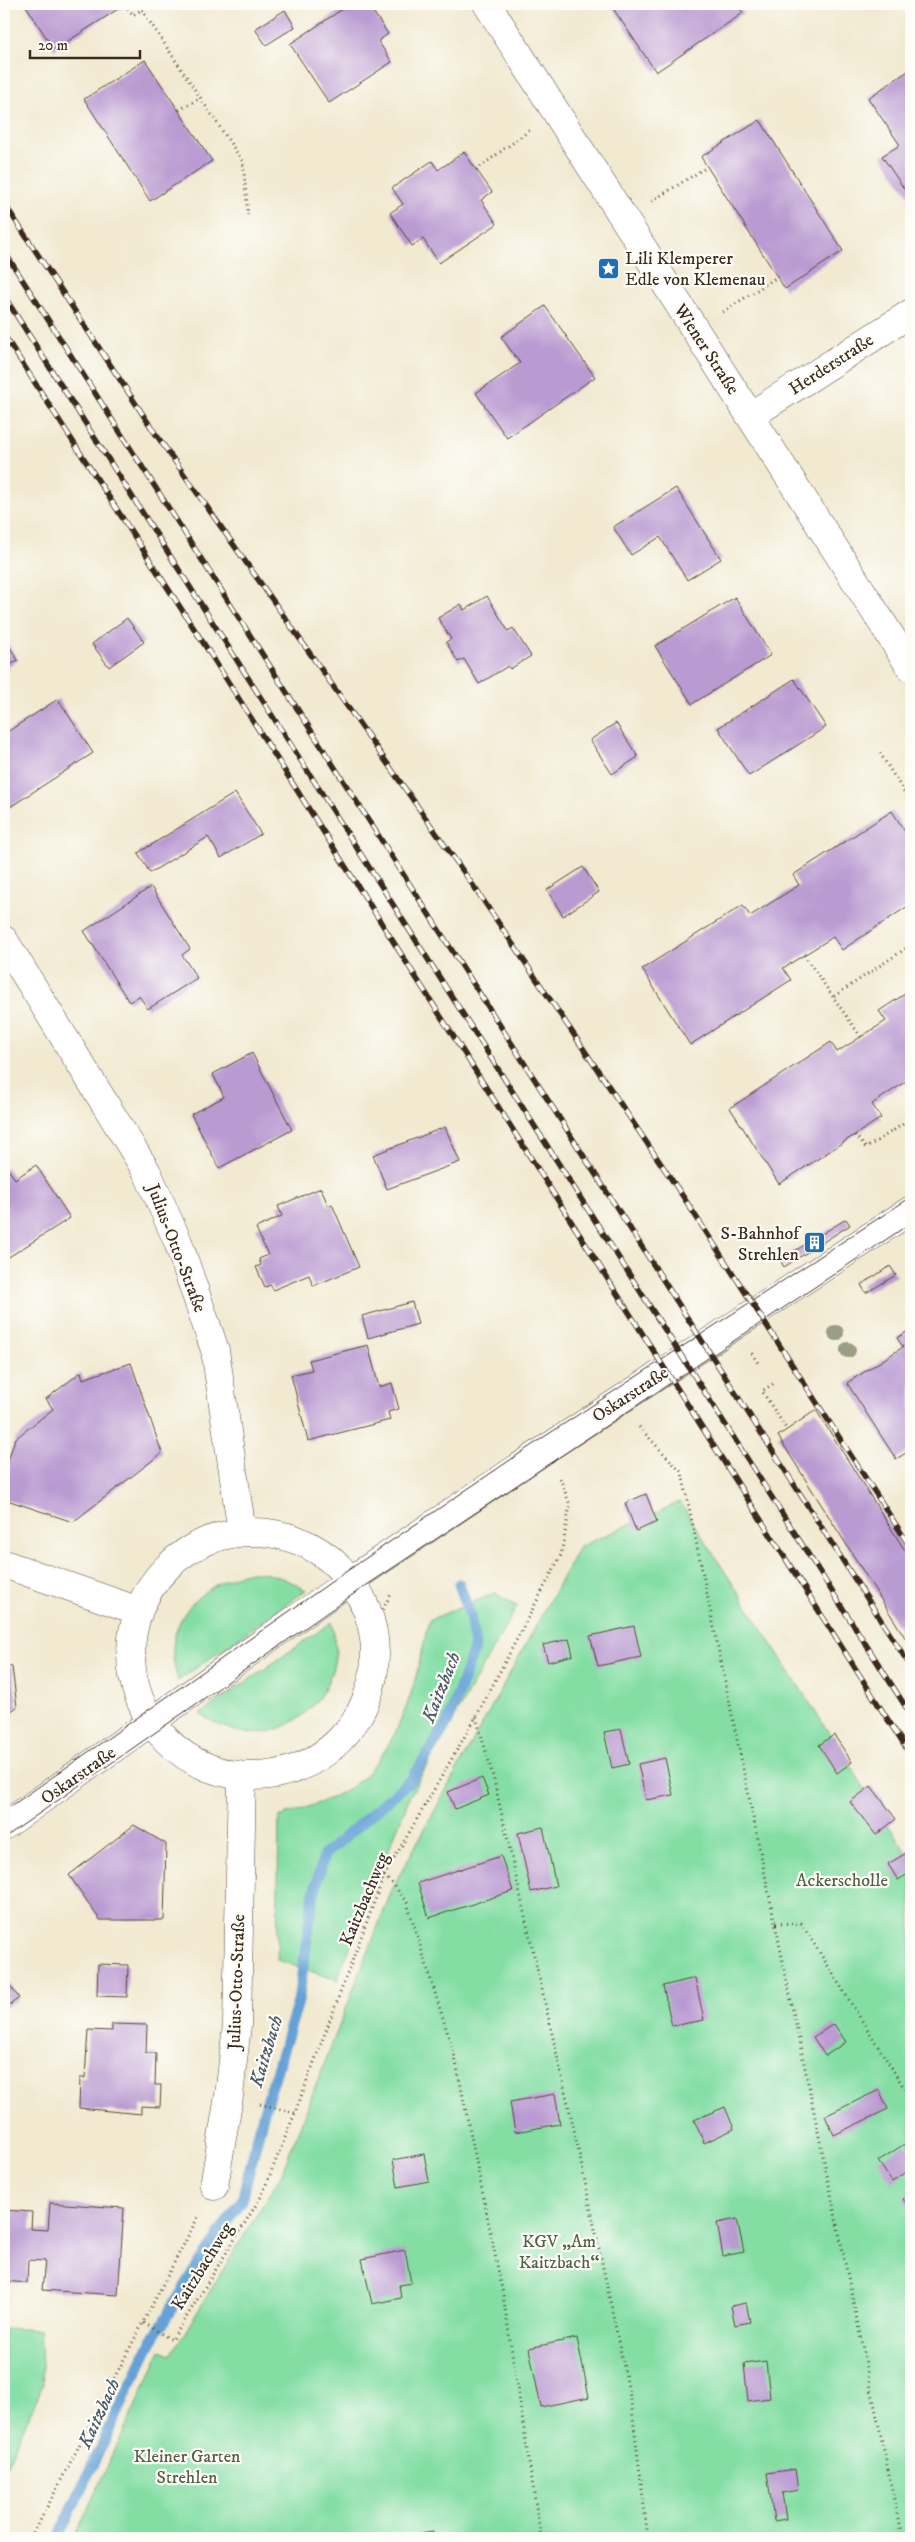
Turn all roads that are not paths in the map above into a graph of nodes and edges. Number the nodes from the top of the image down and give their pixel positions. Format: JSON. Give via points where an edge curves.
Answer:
{"nodes":[{"id":1,"x":487,"y":4,"type":"edge"},
{"id":2,"x":911,"y":313,"type":"edge"},
{"id":3,"x":750,"y":416,"type":"junction"},
{"id":4,"x":911,"y":668,"type":"edge"},
{"id":5,"x":4,"y":940,"type":"edge"},
{"id":6,"x":911,"y":1210,"type":"edge"},
{"id":7,"x":242,"y":1532,"type":"junction"},
{"id":8,"x":4,"y":1564,"type":"edge"},
{"id":9,"x":351,"y":1580,"type":"junction"},
{"id":10,"x":139,"y":1610,"type":"junction"},
{"id":11,"x":152,"y":1723,"type":"junction"},
{"id":12,"x":242,"y":1776,"type":"junction"},
{"id":13,"x":4,"y":1826,"type":"edge"},
{"id":14,"x":214,"y":2186,"type":"road end"}],
"edges":[{"from":1,"to":3,"type":"street","name":"Wiener Straße"},
{"from":2,"to":3,"type":"street","name":"Herderstraße"},
{"from":3,"to":4,"type":"street","name":"Wiener Straße"},
{"from":5,"to":7,"type":"street","name":"Julius-Otto-Straße","via":[[147,1172],[178,1242],[215,1350]]},
{"from":6,"to":9,"type":"street","name":"Oskarstraße"},
{"from":7,"to":9,"type":"street","via":[[279,1535],[315,1549]]},
{"from":7,"to":10,"type":"street","via":[[208,1540],[179,1557],[155,1581]]},
{"from":8,"to":10,"type":"street"},
{"from":9,"to":11,"type":"street","name":"Oskarstraße"},
{"from":9,"to":12,"type":"street","via":[[373,1626],[376,1665],[366,1702],[346,1735],[317,1759],[281,1774]]},
{"from":10,"to":11,"type":"street","via":[[131,1644],[133,1679]]},
{"from":11,"to":12,"type":"street","via":[[182,1753],[211,1769]]},
{"from":11,"to":13,"type":"street","name":"Oskarstraße"},
{"from":12,"to":14,"type":"street","name":"Julius-Otto-Straße","via":[[237,2025]]}]}
